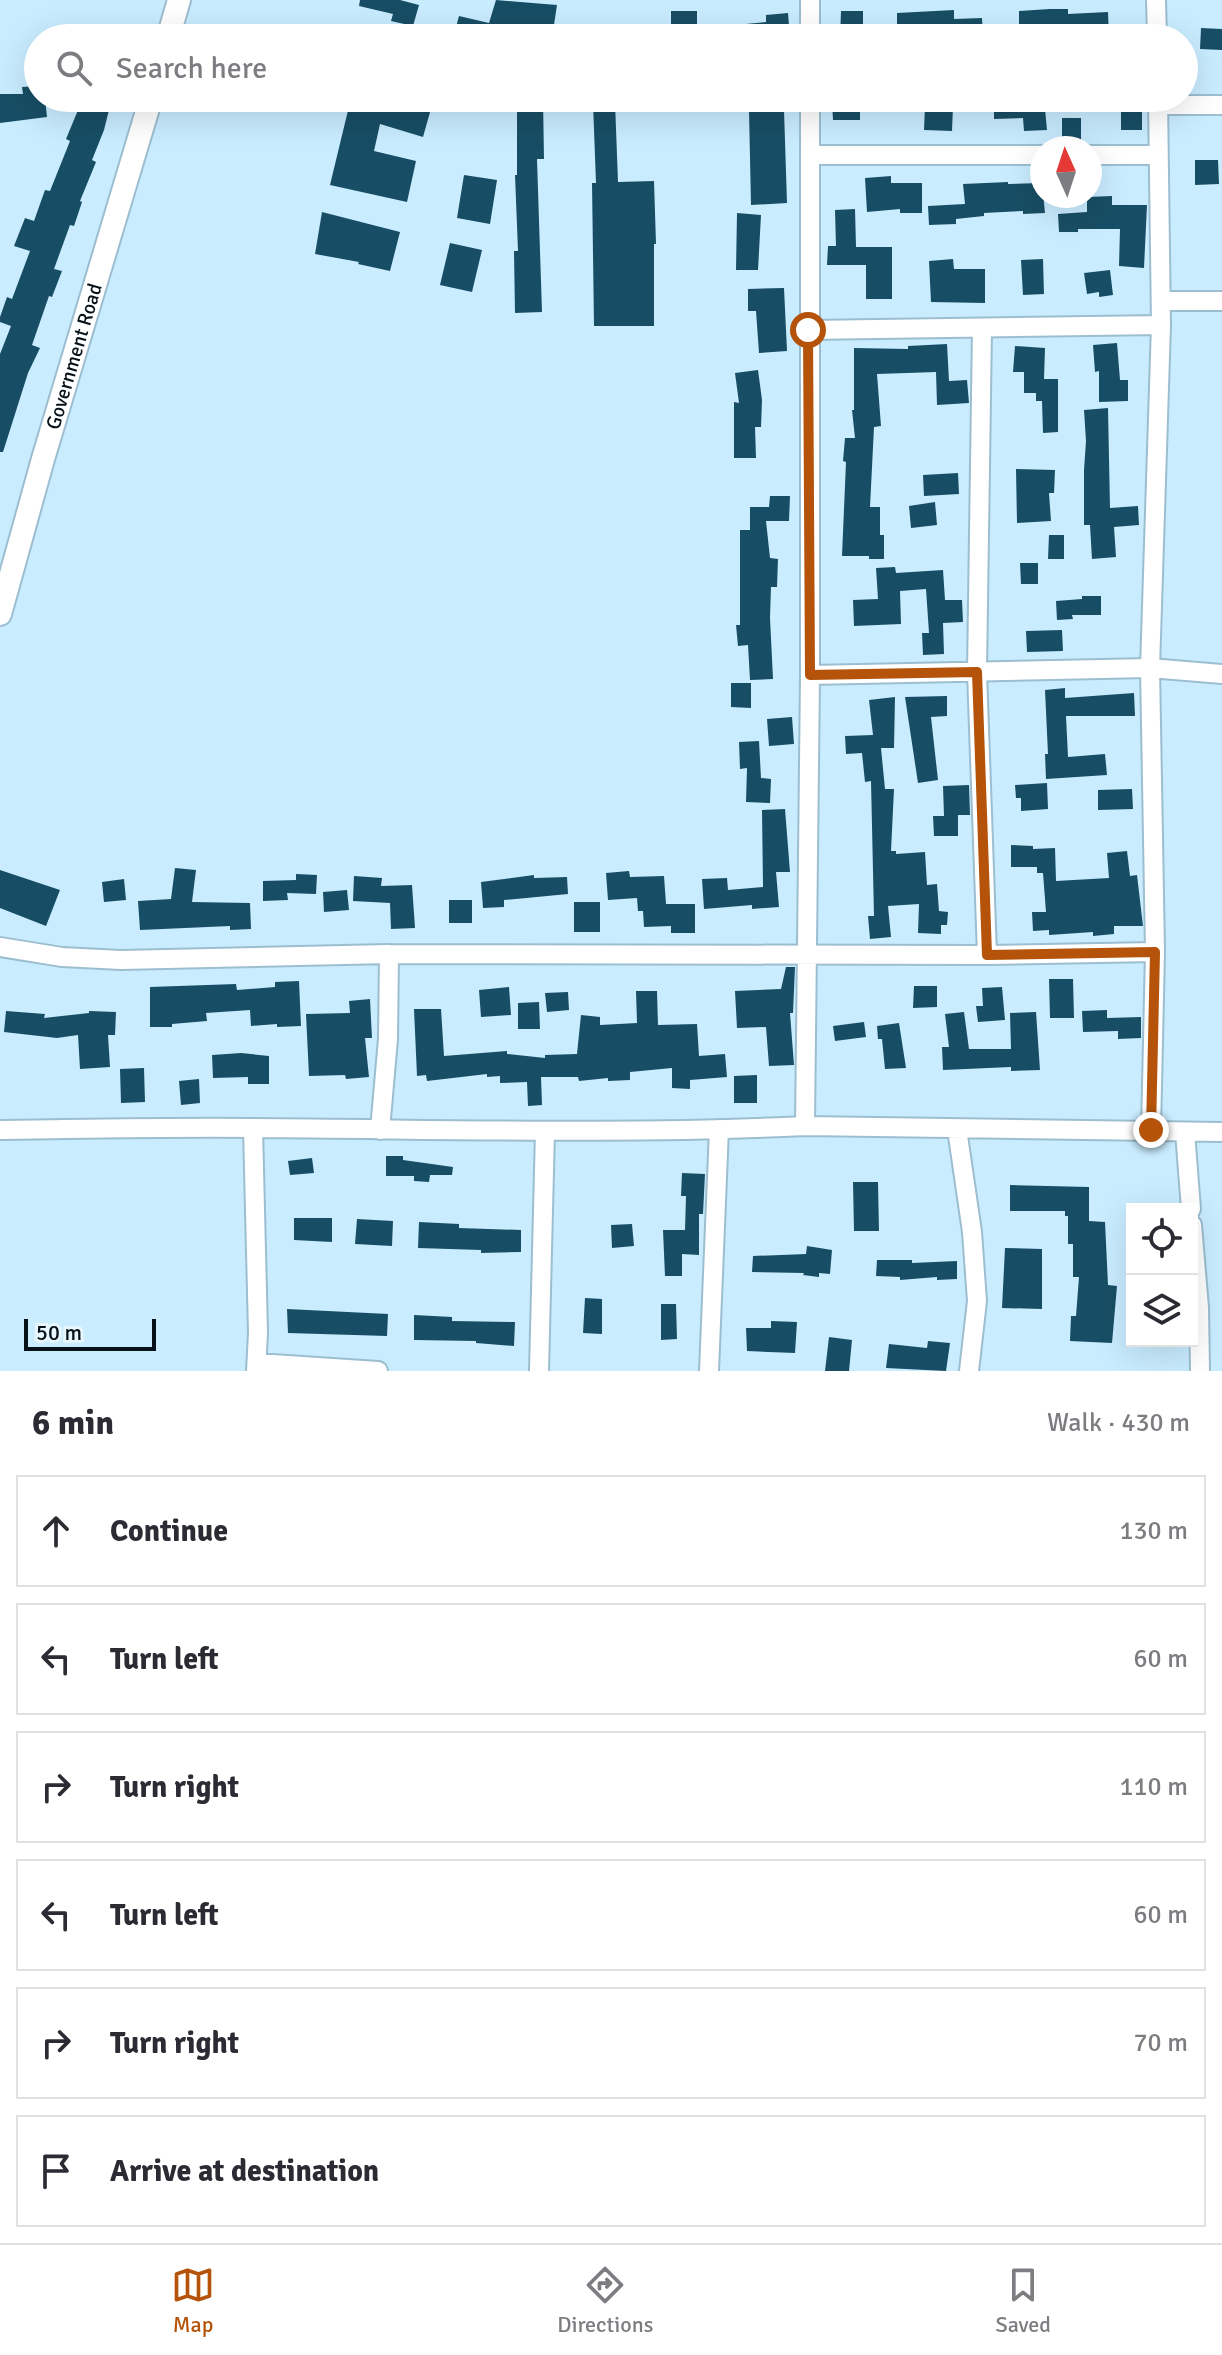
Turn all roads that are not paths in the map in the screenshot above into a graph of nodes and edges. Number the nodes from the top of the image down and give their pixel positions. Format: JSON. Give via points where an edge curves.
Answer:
{"nodes":[{"id":1,"x":179,"y":0,"type":"edge"},
{"id":2,"x":810,"y":0,"type":"edge"},
{"id":3,"x":1156,"y":0,"type":"edge"},
{"id":4,"x":172,"y":24,"type":"edge"},
{"id":5,"x":810,"y":24,"type":"edge"},
{"id":6,"x":1157,"y":24,"type":"edge"},
{"id":7,"x":1198,"y":104,"type":"edge"},
{"id":8,"x":1222,"y":105,"type":"edge"},
{"id":9,"x":147,"y":112,"type":"edge"},
{"id":10,"x":810,"y":112,"type":"edge"},
{"id":11,"x":1158,"y":112,"type":"edge"},
{"id":12,"x":810,"y":155,"type":"junction"},
{"id":13,"x":1030,"y":155,"type":"edge"},
{"id":14,"x":1102,"y":155,"type":"edge"},
{"id":15,"x":1158,"y":155,"type":"junction"},
{"id":16,"x":1161,"y":301,"type":"junction"},
{"id":17,"x":1222,"y":301,"type":"edge"},
{"id":18,"x":1161,"y":325,"type":"junction"},
{"id":19,"x":982,"y":328,"type":"junction"},
{"id":20,"x":808,"y":330,"type":"junction"},
{"id":21,"x":0,"y":614,"type":"edge"},
{"id":22,"x":1150,"y":668,"type":"junction"},
{"id":23,"x":977,"y":672,"type":"junction"},
{"id":24,"x":1222,"y":674,"type":"edge"},
{"id":25,"x":810,"y":675,"type":"junction"},
{"id":26,"x":0,"y":947,"type":"edge"},
{"id":27,"x":1155,"y":952,"type":"junction"},
{"id":28,"x":389,"y":954,"type":"junction"},
{"id":29,"x":808,"y":955,"type":"junction"},
{"id":30,"x":987,"y":955,"type":"junction"},
{"id":31,"x":805,"y":1126,"type":"junction"},
{"id":32,"x":253,"y":1128,"type":"junction"},
{"id":33,"x":719,"y":1129,"type":"junction"},
{"id":34,"x":957,"y":1129,"type":"junction"},
{"id":35,"x":0,"y":1130,"type":"edge"},
{"id":36,"x":380,"y":1130,"type":"junction"},
{"id":37,"x":1151,"y":1130,"type":"junction"},
{"id":38,"x":545,"y":1131,"type":"junction"},
{"id":39,"x":1185,"y":1132,"type":"junction"},
{"id":40,"x":1222,"y":1132,"type":"edge"},
{"id":41,"x":1191,"y":1203,"type":"edge"},
{"id":42,"x":1196,"y":1275,"type":"edge"},
{"id":43,"x":257,"y":1367,"type":"edge"},
{"id":44,"x":378,"y":1371,"type":"edge"},
{"id":45,"x":539,"y":1371,"type":"edge"},
{"id":46,"x":709,"y":1371,"type":"edge"},
{"id":47,"x":969,"y":1371,"type":"edge"},
{"id":48,"x":1200,"y":1371,"type":"edge"}],
"edges":[{"from":1,"to":4,"type":"street"},
{"from":2,"to":5,"type":"street"},
{"from":3,"to":6,"type":"street"},
{"from":7,"to":8,"type":"street"},
{"from":9,"to":21,"type":"street","name":"Government Road"},
{"from":10,"to":12,"type":"street"},
{"from":11,"to":15,"type":"street"},
{"from":12,"to":13,"type":"street"},
{"from":12,"to":20,"type":"street"},
{"from":14,"to":15,"type":"street"},
{"from":15,"to":16,"type":"street"},
{"from":16,"to":17,"type":"street"},
{"from":16,"to":18,"type":"street"},
{"from":18,"to":19,"type":"street"},
{"from":18,"to":22,"type":"street"},
{"from":19,"to":20,"type":"street"},
{"from":19,"to":23,"type":"street"},
{"from":20,"to":25,"type":"street"},
{"from":22,"to":23,"type":"street"},
{"from":22,"to":24,"type":"street"},
{"from":22,"to":27,"type":"street"},
{"from":23,"to":25,"type":"street"},
{"from":23,"to":30,"type":"street"},
{"from":25,"to":29,"type":"street"},
{"from":26,"to":28,"type":"street","via":[[121,960]]},
{"from":27,"to":30,"type":"street"},
{"from":27,"to":37,"type":"street"},
{"from":28,"to":29,"type":"street"},
{"from":28,"to":36,"type":"street"},
{"from":29,"to":30,"type":"street"},
{"from":29,"to":31,"type":"street"},
{"from":31,"to":33,"type":"street"},
{"from":31,"to":34,"type":"street"},
{"from":32,"to":35,"type":"street"},
{"from":32,"to":36,"type":"street"},
{"from":32,"to":43,"type":"street"},
{"from":33,"to":38,"type":"street"},
{"from":33,"to":46,"type":"street"},
{"from":34,"to":37,"type":"street"},
{"from":34,"to":47,"type":"street","via":[[977,1301]]},
{"from":36,"to":38,"type":"street"},
{"from":37,"to":39,"type":"street"},
{"from":38,"to":45,"type":"street"},
{"from":39,"to":40,"type":"street"},
{"from":39,"to":41,"type":"street"},
{"from":42,"to":48,"type":"street"},
{"from":43,"to":44,"type":"street"}]}
